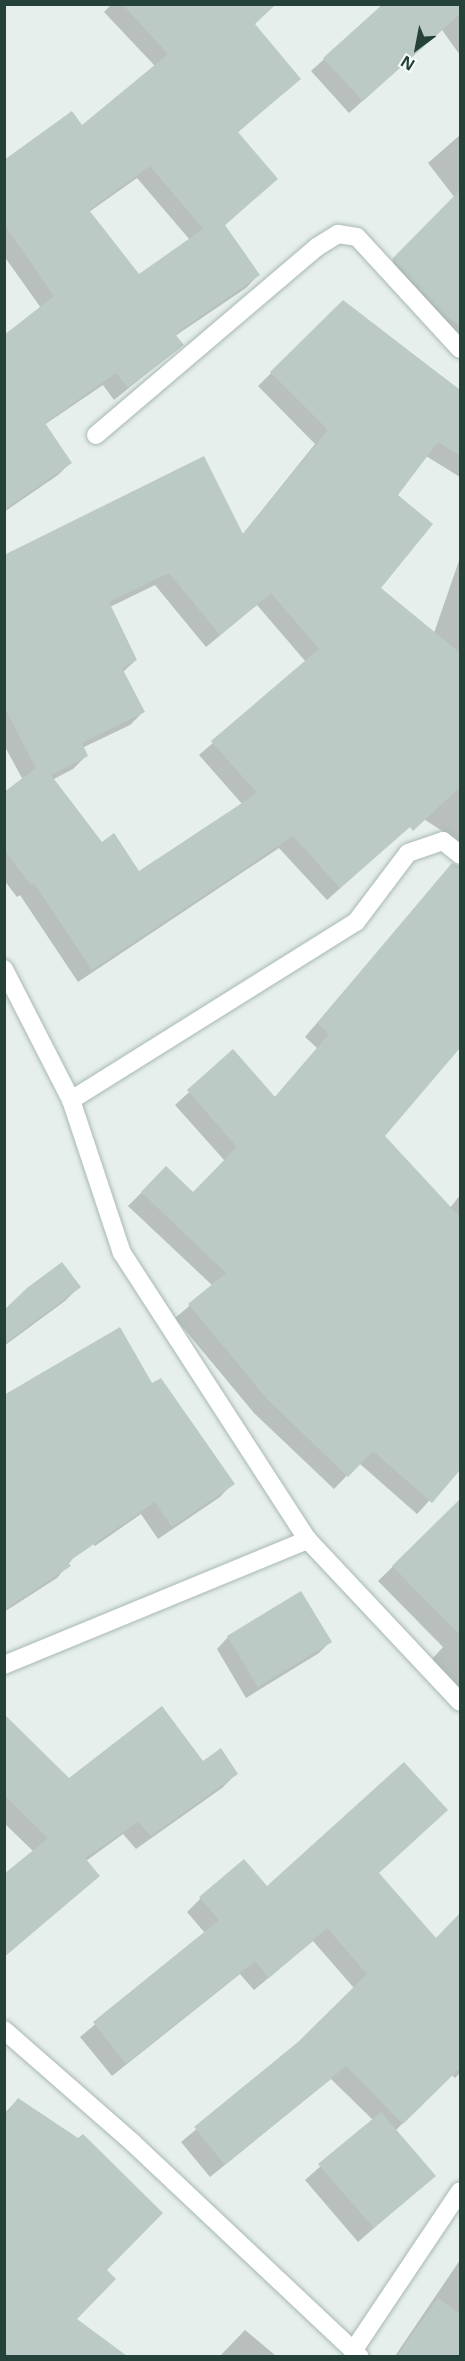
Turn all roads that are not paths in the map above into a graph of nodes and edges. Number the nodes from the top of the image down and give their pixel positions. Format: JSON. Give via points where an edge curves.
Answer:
{"nodes":[{"id":1,"x":460,"y":349,"type":"edge"},
{"id":2,"x":96,"y":435,"type":"dead end"},
{"id":3,"x":460,"y":855,"type":"edge"},
{"id":4,"x":4,"y":969,"type":"edge"},
{"id":5,"x":72,"y":1100,"type":"junction"},
{"id":6,"x":308,"y":1540,"type":"junction"},
{"id":7,"x":4,"y":1665,"type":"edge"},
{"id":8,"x":460,"y":1702,"type":"edge"},
{"id":9,"x":4,"y":2030,"type":"edge"},
{"id":10,"x":460,"y":2191,"type":"edge"},
{"id":11,"x":356,"y":2354,"type":"edge"}],
"edges":[{"from":1,"to":2,"type":"street","via":[[357,237],[338,234],[316,247]]},
{"from":3,"to":5,"type":"street","via":[[443,841],[408,853],[356,922]]},
{"from":4,"to":5,"type":"street"},
{"from":5,"to":6,"type":"street","via":[[122,1253]]},
{"from":6,"to":7,"type":"street"},
{"from":6,"to":8,"type":"street"},
{"from":9,"to":11,"type":"street","via":[[133,2143]]},
{"from":10,"to":11,"type":"street"}]}
